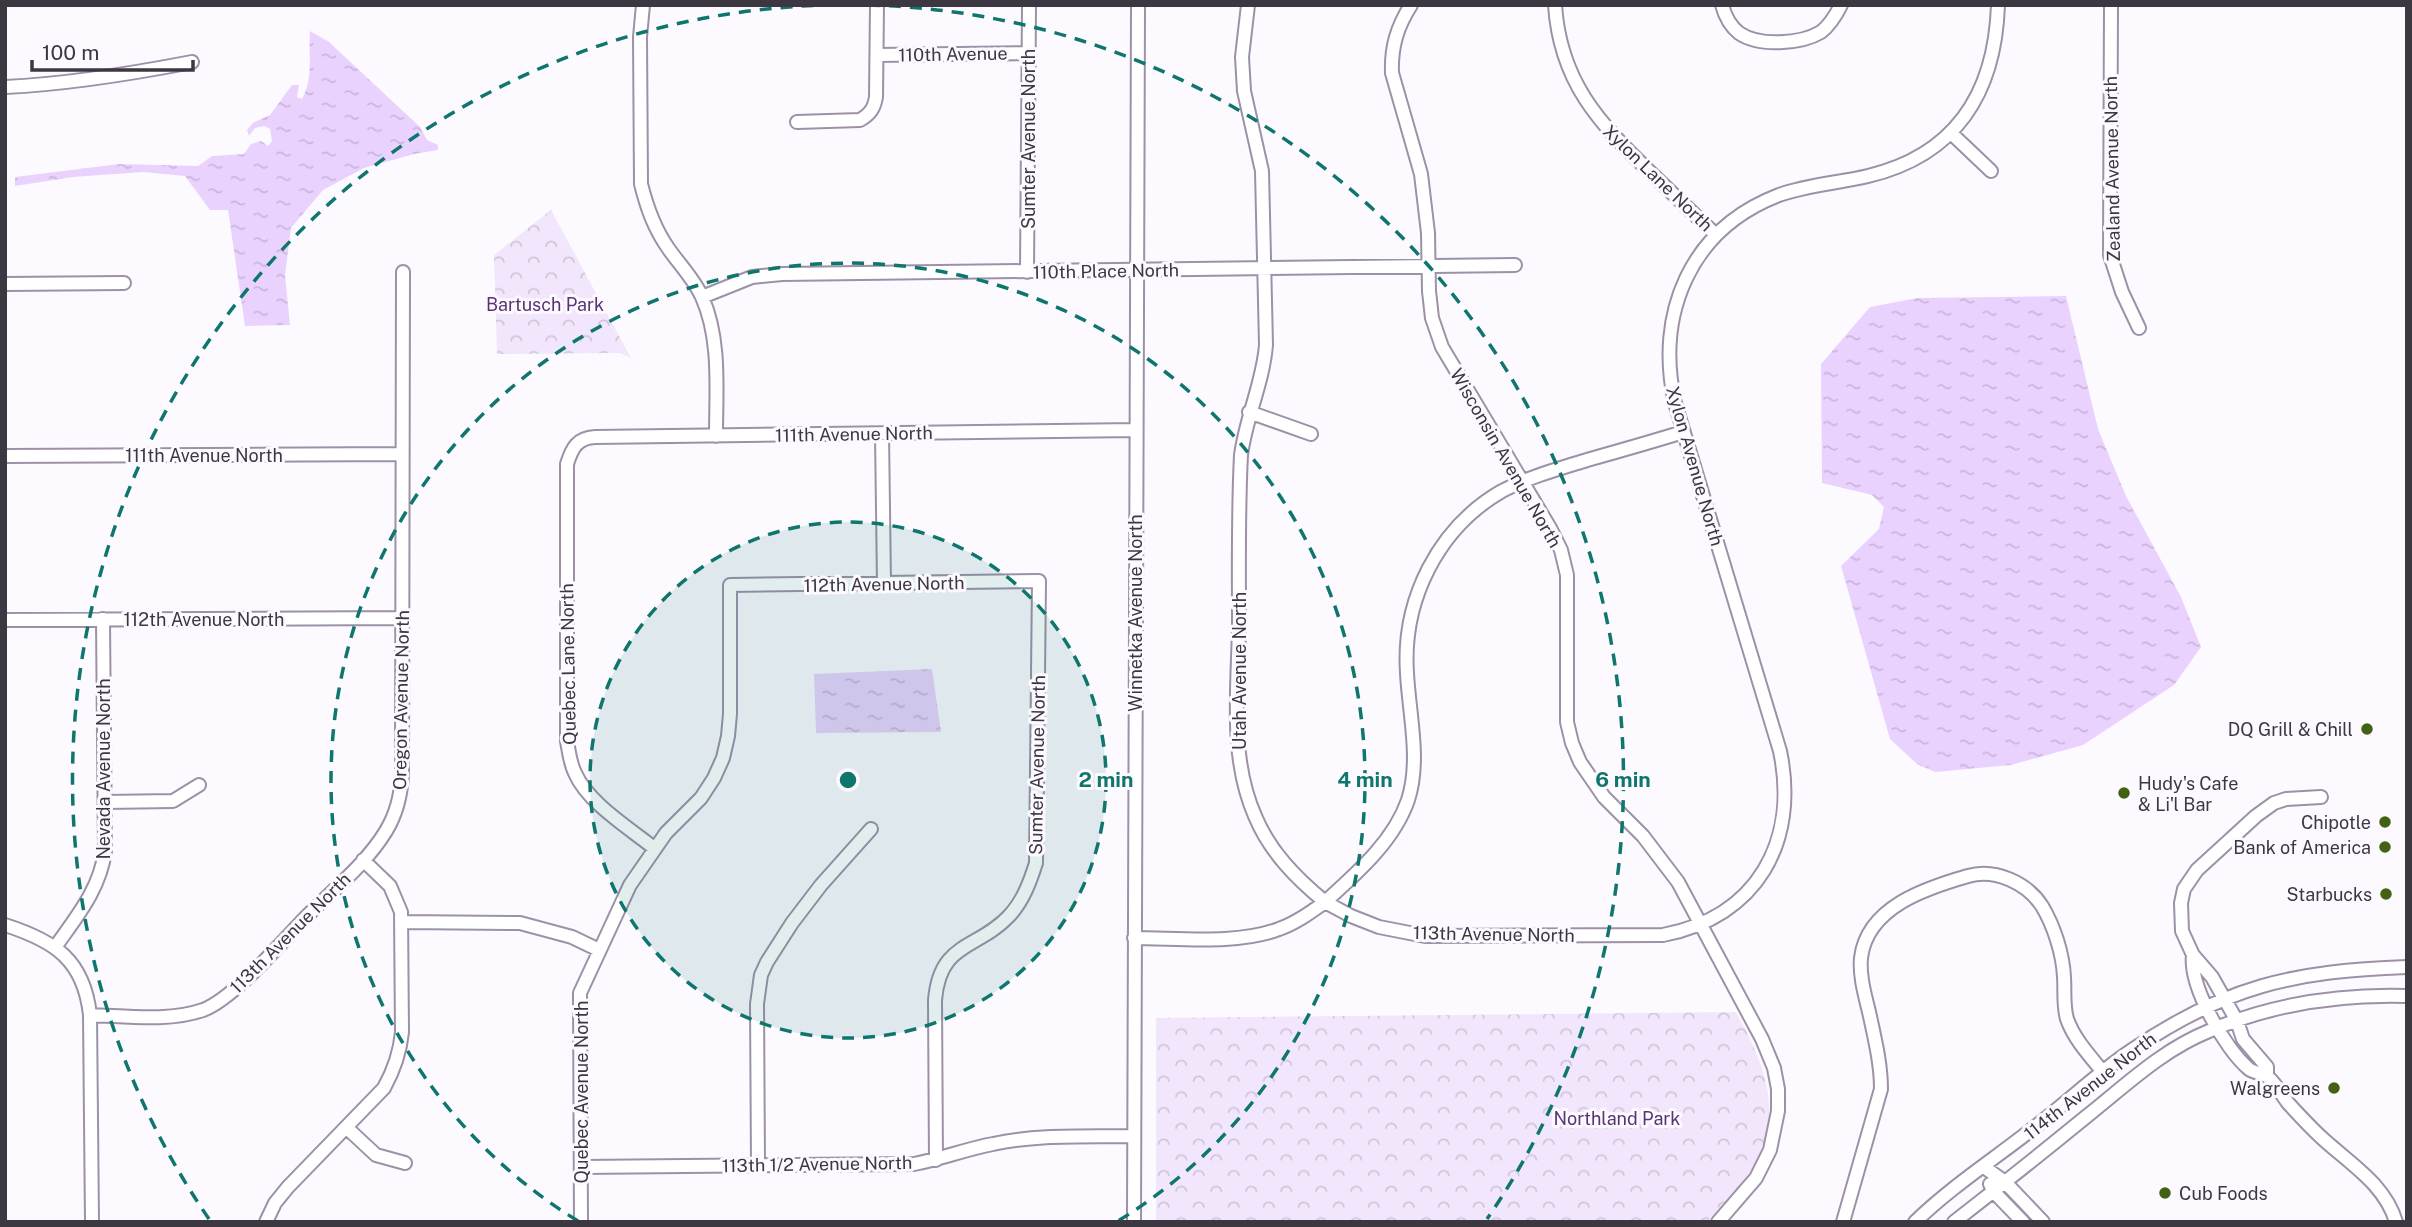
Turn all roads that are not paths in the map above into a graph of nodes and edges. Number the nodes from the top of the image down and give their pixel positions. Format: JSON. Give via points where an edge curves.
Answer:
{"nodes":[{"id":1,"x":643,"y":5,"type":"edge"},
{"id":2,"x":877,"y":5,"type":"edge"},
{"id":3,"x":1029,"y":5,"type":"edge"},
{"id":4,"x":1138,"y":5,"type":"edge"},
{"id":5,"x":1248,"y":5,"type":"edge"},
{"id":6,"x":1411,"y":5,"type":"edge"},
{"id":7,"x":1555,"y":5,"type":"edge"},
{"id":8,"x":1722,"y":5,"type":"edge"},
{"id":9,"x":1841,"y":5,"type":"edge"},
{"id":10,"x":1998,"y":5,"type":"edge"},
{"id":11,"x":2111,"y":5,"type":"edge"},
{"id":12,"x":1029,"y":53,"type":"junction"},
{"id":13,"x":877,"y":55,"type":"junction"},
{"id":14,"x":192,"y":62,"type":"dead end"},
{"id":15,"x":5,"y":87,"type":"edge"},
{"id":16,"x":797,"y":121,"type":"dead end"},
{"id":17,"x":1951,"y":133,"type":"junction"},
{"id":18,"x":1991,"y":172,"type":"dead end"},
{"id":19,"x":1716,"y":235,"type":"junction"},
{"id":20,"x":1515,"y":265,"type":"dead end"},
{"id":21,"x":1428,"y":266,"type":"junction"},
{"id":22,"x":1265,"y":269,"type":"junction"},
{"id":23,"x":1137,"y":271,"type":"junction"},
{"id":24,"x":403,"y":272,"type":"dead end"},
{"id":25,"x":1027,"y":272,"type":"junction"},
{"id":26,"x":124,"y":282,"type":"dead end"},
{"id":27,"x":5,"y":284,"type":"edge"},
{"id":28,"x":702,"y":297,"type":"junction"},
{"id":29,"x":2139,"y":328,"type":"dead end"},
{"id":30,"x":1250,"y":412,"type":"junction"},
{"id":31,"x":1136,"y":430,"type":"junction"},
{"id":32,"x":1684,"y":432,"type":"junction"},
{"id":33,"x":882,"y":434,"type":"junction"},
{"id":34,"x":1311,"y":434,"type":"dead end"},
{"id":35,"x":716,"y":436,"type":"junction"},
{"id":36,"x":575,"y":445,"type":"joint"},
{"id":37,"x":402,"y":454,"type":"junction"},
{"id":38,"x":5,"y":456,"type":"edge"},
{"id":39,"x":1521,"y":482,"type":"junction"},
{"id":40,"x":1039,"y":581,"type":"joint"},
{"id":41,"x":884,"y":584,"type":"junction"},
{"id":42,"x":730,"y":586,"type":"joint"},
{"id":43,"x":403,"y":618,"type":"junction"},
{"id":44,"x":103,"y":619,"type":"junction"},
{"id":45,"x":5,"y":620,"type":"edge"},
{"id":46,"x":199,"y":785,"type":"dead end"},
{"id":47,"x":2321,"y":797,"type":"dead end"},
{"id":48,"x":105,"y":802,"type":"junction"},
{"id":49,"x":871,"y":829,"type":"dead end"},
{"id":50,"x":654,"y":848,"type":"junction"},
{"id":51,"x":363,"y":860,"type":"junction"},
{"id":52,"x":1325,"y":902,"type":"junction"},
{"id":53,"x":402,"y":922,"type":"junction"},
{"id":54,"x":5,"y":925,"type":"edge"},
{"id":55,"x":1700,"y":925,"type":"junction"},
{"id":56,"x":1134,"y":938,"type":"junction"},
{"id":57,"x":56,"y":946,"type":"junction"},
{"id":58,"x":599,"y":950,"type":"junction"},
{"id":59,"x":2193,"y":955,"type":"junction"},
{"id":60,"x":2407,"y":967,"type":"edge"},
{"id":61,"x":2407,"y":996,"type":"edge"},
{"id":62,"x":2223,"y":998,"type":"junction"},
{"id":63,"x":2206,"y":1006,"type":"junction"},
{"id":64,"x":90,"y":1015,"type":"junction"},
{"id":65,"x":2236,"y":1021,"type":"junction"},
{"id":66,"x":2218,"y":1027,"type":"junction"},
{"id":67,"x":2103,"y":1072,"type":"junction"},
{"id":68,"x":2267,"y":1076,"type":"junction"},
{"id":69,"x":347,"y":1128,"type":"junction"},
{"id":70,"x":1134,"y":1136,"type":"junction"},
{"id":71,"x":936,"y":1160,"type":"junction"},
{"id":72,"x":405,"y":1163,"type":"dead end"},
{"id":73,"x":758,"y":1165,"type":"junction"},
{"id":74,"x":582,"y":1167,"type":"junction"},
{"id":75,"x":1984,"y":1167,"type":"junction"},
{"id":76,"x":2005,"y":1182,"type":"junction"},
{"id":77,"x":1993,"y":1191,"type":"junction"},
{"id":78,"x":92,"y":1222,"type":"edge"},
{"id":79,"x":266,"y":1222,"type":"edge"},
{"id":80,"x":581,"y":1222,"type":"edge"},
{"id":81,"x":1135,"y":1222,"type":"edge"},
{"id":82,"x":1718,"y":1222,"type":"edge"},
{"id":83,"x":1843,"y":1222,"type":"edge"},
{"id":84,"x":1915,"y":1222,"type":"edge"},
{"id":85,"x":1954,"y":1222,"type":"edge"},
{"id":86,"x":2023,"y":1222,"type":"edge"},
{"id":87,"x":2043,"y":1222,"type":"edge"},
{"id":88,"x":2396,"y":1222,"type":"edge"}],
"edges":[{"from":1,"to":28,"type":"street","via":[[641,184],[655,229]]},
{"from":2,"to":13,"type":"street"},
{"from":3,"to":12,"type":"street","name":"Sumter Avenue North"},
{"from":4,"to":23,"type":"street","name":"Winnetka Avenue North"},
{"from":5,"to":22,"type":"street","name":"Utah Avenue North","via":[[1242,57],[1244,92],[1262,171]]},
{"from":6,"to":21,"type":"street","name":"Wisconsin Avenue North","via":[[1395,37],[1392,73],[1421,174]]},
{"from":7,"to":19,"type":"street","name":"Xylon Lane North","via":[[1565,59],[1596,116]]},
{"from":8,"to":9,"type":"street","via":[[1727,21],[1739,33],[1753,39],[1789,41],[1820,32]]},
{"from":10,"to":17,"type":"street","name":"Xylon Avenue North","via":[[1989,70],[1974,103]]},
{"from":11,"to":29,"type":"street","name":"Zealand Avenue North","via":[[2110,255]]},
{"from":12,"to":13,"type":"street","name":"110th Avenue"},
{"from":12,"to":25,"type":"street","name":"Sumter Avenue North"},
{"from":13,"to":16,"type":"street","via":[[876,97],[869,115],[850,121]]},
{"from":14,"to":15,"type":"street","via":[[108,78]]},
{"from":17,"to":18,"type":"street"},
{"from":17,"to":19,"type":"street","name":"Xylon Avenue North","via":[[1891,170],[1780,195]]},
{"from":19,"to":32,"type":"street","name":"Xylon Avenue North","via":[[1680,290],[1672,318],[1669,376]]},
{"from":20,"to":21,"type":"street","name":"110th Place North"},
{"from":21,"to":22,"type":"street","name":"110th Place North"},
{"from":21,"to":39,"type":"street","name":"Wisconsin Avenue North","via":[[1432,318],[1442,347]]},
{"from":22,"to":23,"type":"street","name":"110th Place North"},
{"from":22,"to":30,"type":"street","name":"Utah Avenue North","via":[[1264,369]]},
{"from":23,"to":25,"type":"street","name":"110th Place North"},
{"from":23,"to":31,"type":"street","name":"Winnetka Avenue North"},
{"from":24,"to":37,"type":"street","name":"Oregon Avenue North"},
{"from":25,"to":28,"type":"street","name":"110th Place North","via":[[782,274],[752,277]]},
{"from":26,"to":27,"type":"street"},
{"from":28,"to":35,"type":"street","via":[[715,356]]},
{"from":30,"to":34,"type":"street"},
{"from":30,"to":52,"type":"street","name":"Utah Avenue North","via":[[1240,480],[1241,768],[1255,818],[1276,854]]},
{"from":31,"to":33,"type":"street","name":"111th Avenue North"},
{"from":31,"to":56,"type":"street","name":"Winnetka Avenue North"},
{"from":32,"to":39,"type":"street"},
{"from":32,"to":55,"type":"street","name":"Xylon Avenue North","via":[[1786,776],[1783,824],[1764,872],[1736,903]]},
{"from":33,"to":35,"type":"street","name":"111th Avenue North"},
{"from":33,"to":41,"type":"street"},
{"from":35,"to":36,"type":"street","name":"111th Avenue North","via":[[595,437],[580,439]]},
{"from":36,"to":50,"type":"street","name":"Quebec Lane North","via":[[567,464],[570,758],[584,789]]},
{"from":37,"to":38,"type":"street","name":"111th Avenue North"},
{"from":37,"to":43,"type":"street","name":"Oregon Avenue North"},
{"from":39,"to":52,"type":"street","via":[[1459,524],[1427,568],[1416,593],[1406,648],[1413,774],[1408,799],[1378,849]]},
{"from":39,"to":55,"type":"street","name":"Wisconsin Avenue North","via":[[1561,551],[1567,575],[1567,722],[1572,743],[1604,797],[1667,867]]},
{"from":40,"to":41,"type":"street","name":"112th Avenue North"},
{"from":40,"to":71,"type":"street","name":"Sumter Avenue North","via":[[1036,863],[1011,914],[954,953],[936,982]]},
{"from":41,"to":42,"type":"street","name":"112th Avenue North"},
{"from":42,"to":50,"type":"street","name":"Quebec Avenue North","via":[[730,714],[723,758],[701,798]]},
{"from":43,"to":44,"type":"street","name":"112th Avenue North"},
{"from":43,"to":51,"type":"street","name":"Oregon Avenue North","via":[[401,795],[387,830]]},
{"from":44,"to":45,"type":"street","name":"112th Avenue North"},
{"from":44,"to":48,"type":"street","name":"Nevada Avenue North"},
{"from":46,"to":48,"type":"street","via":[[173,801]]},
{"from":47,"to":59,"type":"street","via":[[2274,803],[2197,870],[2184,889],[2180,918]]},
{"from":48,"to":57,"type":"street","name":"Nevada Avenue North","via":[[103,868],[87,902]]},
{"from":49,"to":73,"type":"street","via":[[792,923],[761,975],[757,1004]]},
{"from":50,"to":58,"type":"street","name":"Quebec Avenue North","via":[[630,885]]},
{"from":51,"to":53,"type":"street","via":[[390,886]]},
{"from":51,"to":64,"type":"street","name":"113th Avenue North","via":[[221,1000],[190,1014]]},
{"from":52,"to":55,"type":"street","name":"113th Avenue North","via":[[1379,927],[1425,936],[1646,936]]},
{"from":52,"to":56,"type":"street","via":[[1303,918],[1251,936]]},
{"from":53,"to":58,"type":"street","via":[[520,923],[572,937]]},
{"from":53,"to":69,"type":"street","via":[[400,1050],[384,1088]]},
{"from":54,"to":57,"type":"street"},
{"from":55,"to":82,"type":"street","name":"Wisconsin Avenue North","via":[[1766,1048],[1778,1088],[1777,1121],[1767,1158]]},
{"from":56,"to":70,"type":"street","name":"Winnetka Avenue North"},
{"from":57,"to":64,"type":"street","via":[[79,975]]},
{"from":58,"to":74,"type":"street","name":"Quebec Avenue North","via":[[579,1005]]},
{"from":59,"to":62,"type":"street"},
{"from":59,"to":63,"type":"street","via":[[2192,966]]},
{"from":60,"to":62,"type":"street","name":"114th Avenue North","via":[[2315,973]]},
{"from":61,"to":65,"type":"street","name":"114th Avenue North","via":[[2337,997]]},
{"from":62,"to":63,"type":"street","name":"114th Avenue North"},
{"from":62,"to":65,"type":"street"},
{"from":63,"to":66,"type":"street"},
{"from":63,"to":67,"type":"street","name":"114th Avenue North","via":[[2165,1028]]},
{"from":64,"to":78,"type":"street"},
{"from":65,"to":66,"type":"street","name":"114th Avenue North"},
{"from":65,"to":68,"type":"street","via":[[2243,1039],[2267,1067]]},
{"from":66,"to":68,"type":"street","via":[[2250,1070]]},
{"from":66,"to":76,"type":"street","name":"114th Avenue North","via":[[2136,1075]]},
{"from":67,"to":75,"type":"street","name":"114th Avenue North"},
{"from":67,"to":83,"type":"street","via":[[2068,1022],[2061,957],[2050,921],[2031,892],[1994,874],[1974,874],[1896,904],[1881,915],[1861,958],[1881,1089]]},
{"from":68,"to":88,"type":"street","via":[[2299,1116],[2380,1192]]},
{"from":69,"to":72,"type":"street","via":[[376,1155]]},
{"from":69,"to":79,"type":"street","via":[[288,1187]]},
{"from":70,"to":71,"type":"street","name":"113th 1/2 Avenue North","via":[[1024,1139]]},
{"from":70,"to":81,"type":"street","name":"Winnetka Avenue North"},
{"from":71,"to":73,"type":"street","name":"113th 1/2 Avenue North","via":[[889,1165]]},
{"from":73,"to":74,"type":"street","name":"113th 1/2 Avenue North"},
{"from":74,"to":80,"type":"street","name":"Quebec Avenue North"},
{"from":75,"to":76,"type":"street"},
{"from":75,"to":77,"type":"street"},
{"from":75,"to":84,"type":"street","name":"114th Avenue North"},
{"from":76,"to":77,"type":"street","name":"114th Avenue North"},
{"from":76,"to":87,"type":"street"},
{"from":77,"to":85,"type":"street","name":"114th Avenue North"},
{"from":77,"to":86,"type":"street"}]}
